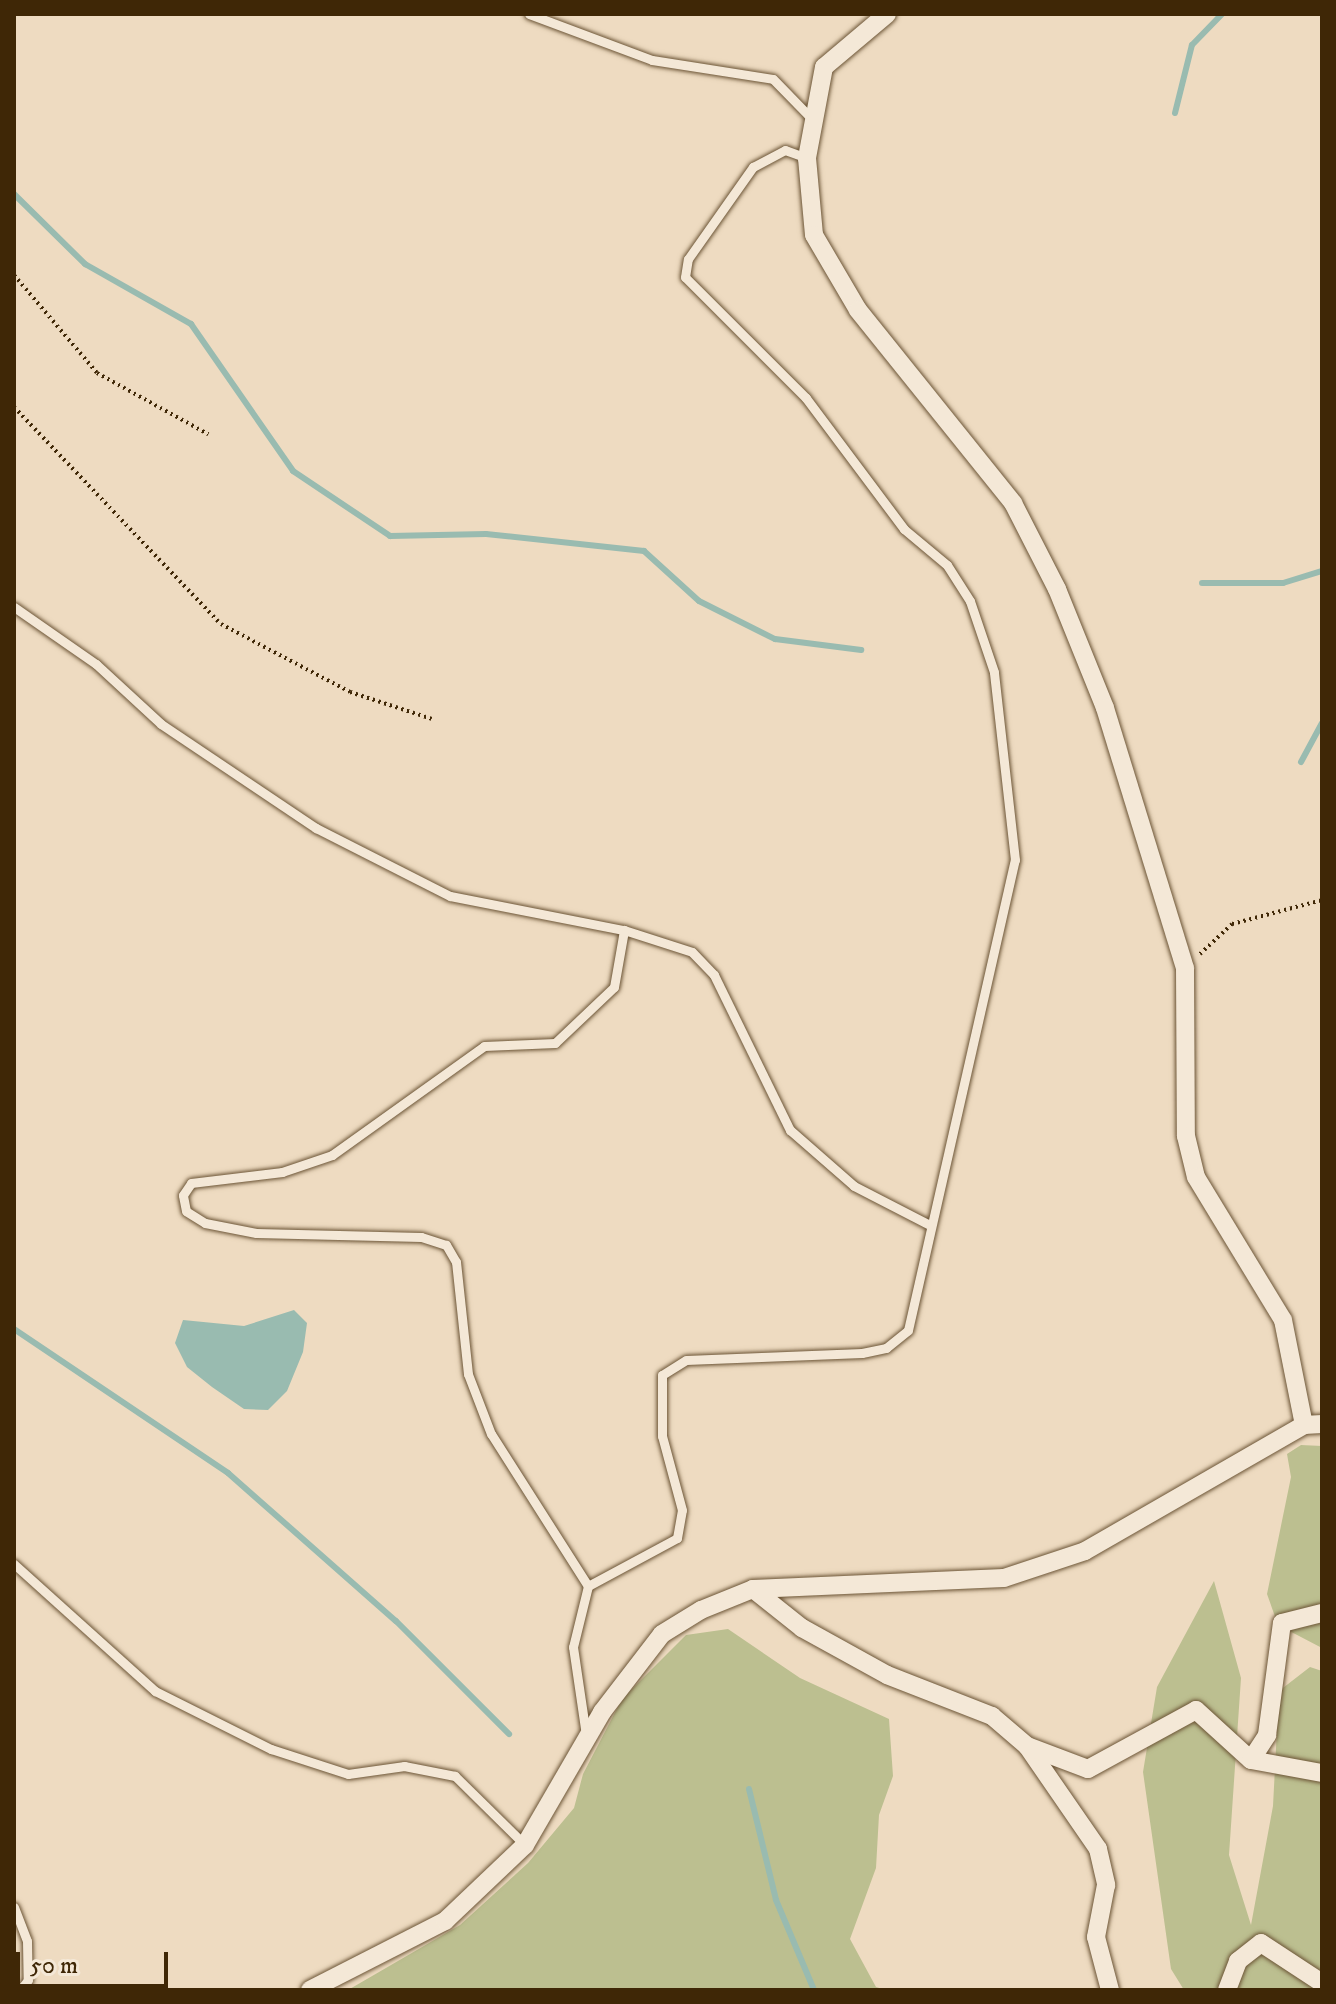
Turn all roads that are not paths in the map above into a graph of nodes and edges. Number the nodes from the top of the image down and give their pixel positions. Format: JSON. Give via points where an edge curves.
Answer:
{"nodes":[{"id":1,"x":529,"y":14,"type":"edge"},
{"id":2,"x":887,"y":14,"type":"edge"},
{"id":3,"x":812,"y":119,"type":"junction"},
{"id":4,"x":807,"y":158,"type":"junction"},
{"id":5,"x":14,"y":607,"type":"edge"},
{"id":6,"x":624,"y":930,"type":"junction"},
{"id":7,"x":928,"y":1224,"type":"junction"},
{"id":8,"x":1313,"y":1424,"type":"edge"},
{"id":9,"x":14,"y":1564,"type":"edge"},
{"id":10,"x":588,"y":1586,"type":"junction"},
{"id":11,"x":753,"y":1589,"type":"junction"},
{"id":12,"x":1322,"y":1613,"type":"edge"},
{"id":13,"x":586,"y":1739,"type":"junction"},
{"id":14,"x":1027,"y":1746,"type":"junction"},
{"id":15,"x":1251,"y":1760,"type":"junction"},
{"id":16,"x":1322,"y":1773,"type":"edge"},
{"id":17,"x":525,"y":1845,"type":"junction"},
{"id":18,"x":14,"y":1907,"type":"edge"},
{"id":19,"x":1322,"y":1983,"type":"edge"},
{"id":20,"x":20,"y":1990,"type":"edge"},
{"id":21,"x":310,"y":1990,"type":"edge"},
{"id":22,"x":1110,"y":1990,"type":"edge"},
{"id":23,"x":1227,"y":1990,"type":"edge"}],
"edges":[{"from":1,"to":3,"type":"lane","via":[[652,60],[773,79]]},
{"from":2,"to":3,"type":"street","via":[[824,67]]},
{"from":3,"to":4,"type":"street"},
{"from":4,"to":7,"type":"lane","via":[[785,150],[753,167],[688,259],[685,277],[806,398],[904,529],[947,565],[970,601],[994,672],[1015,860],[985,1013]]},
{"from":4,"to":8,"type":"street","via":[[814,235],[858,310],[1013,503],[1057,589],[1105,708],[1185,968],[1186,1136],[1196,1177],[1283,1320]]},
{"from":5,"to":6,"type":"lane","via":[[96,664],[161,724],[316,828],[476,905]]},
{"from":6,"to":7,"type":"lane","via":[[692,952],[714,975],[790,1130],[854,1186]]},
{"from":6,"to":10,"type":"lane","via":[[614,987],[555,1043],[484,1046],[332,1155],[282,1172],[191,1183],[183,1195],[186,1211],[205,1223],[256,1233],[421,1237],[446,1245],[456,1262],[468,1374],[491,1434]]},
{"from":7,"to":10,"type":"lane","via":[[914,1315],[908,1330],[886,1348],[686,1360],[662,1375],[662,1436],[682,1510],[677,1538]]},
{"from":8,"to":11,"type":"street","via":[[1085,1551],[1004,1578]]},
{"from":9,"to":17,"type":"lane","via":[[155,1691],[271,1749],[348,1774],[404,1766],[455,1776]]},
{"from":10,"to":13,"type":"lane","via":[[573,1647]]},
{"from":11,"to":13,"type":"street","via":[[662,1634]]},
{"from":11,"to":14,"type":"street","via":[[802,1628],[887,1675],[992,1716]]},
{"from":12,"to":15,"type":"street","via":[[1282,1623],[1267,1735]]},
{"from":13,"to":17,"type":"street"},
{"from":14,"to":15,"type":"street","via":[[1088,1769],[1196,1710]]},
{"from":14,"to":22,"type":"street","via":[[1098,1849],[1106,1885],[1096,1937]]},
{"from":15,"to":16,"type":"street"},
{"from":17,"to":21,"type":"street","via":[[445,1921]]},
{"from":18,"to":20,"type":"lane","via":[[27,1941],[28,1980]]},
{"from":19,"to":23,"type":"street","via":[[1261,1943],[1238,1961]]}]}
